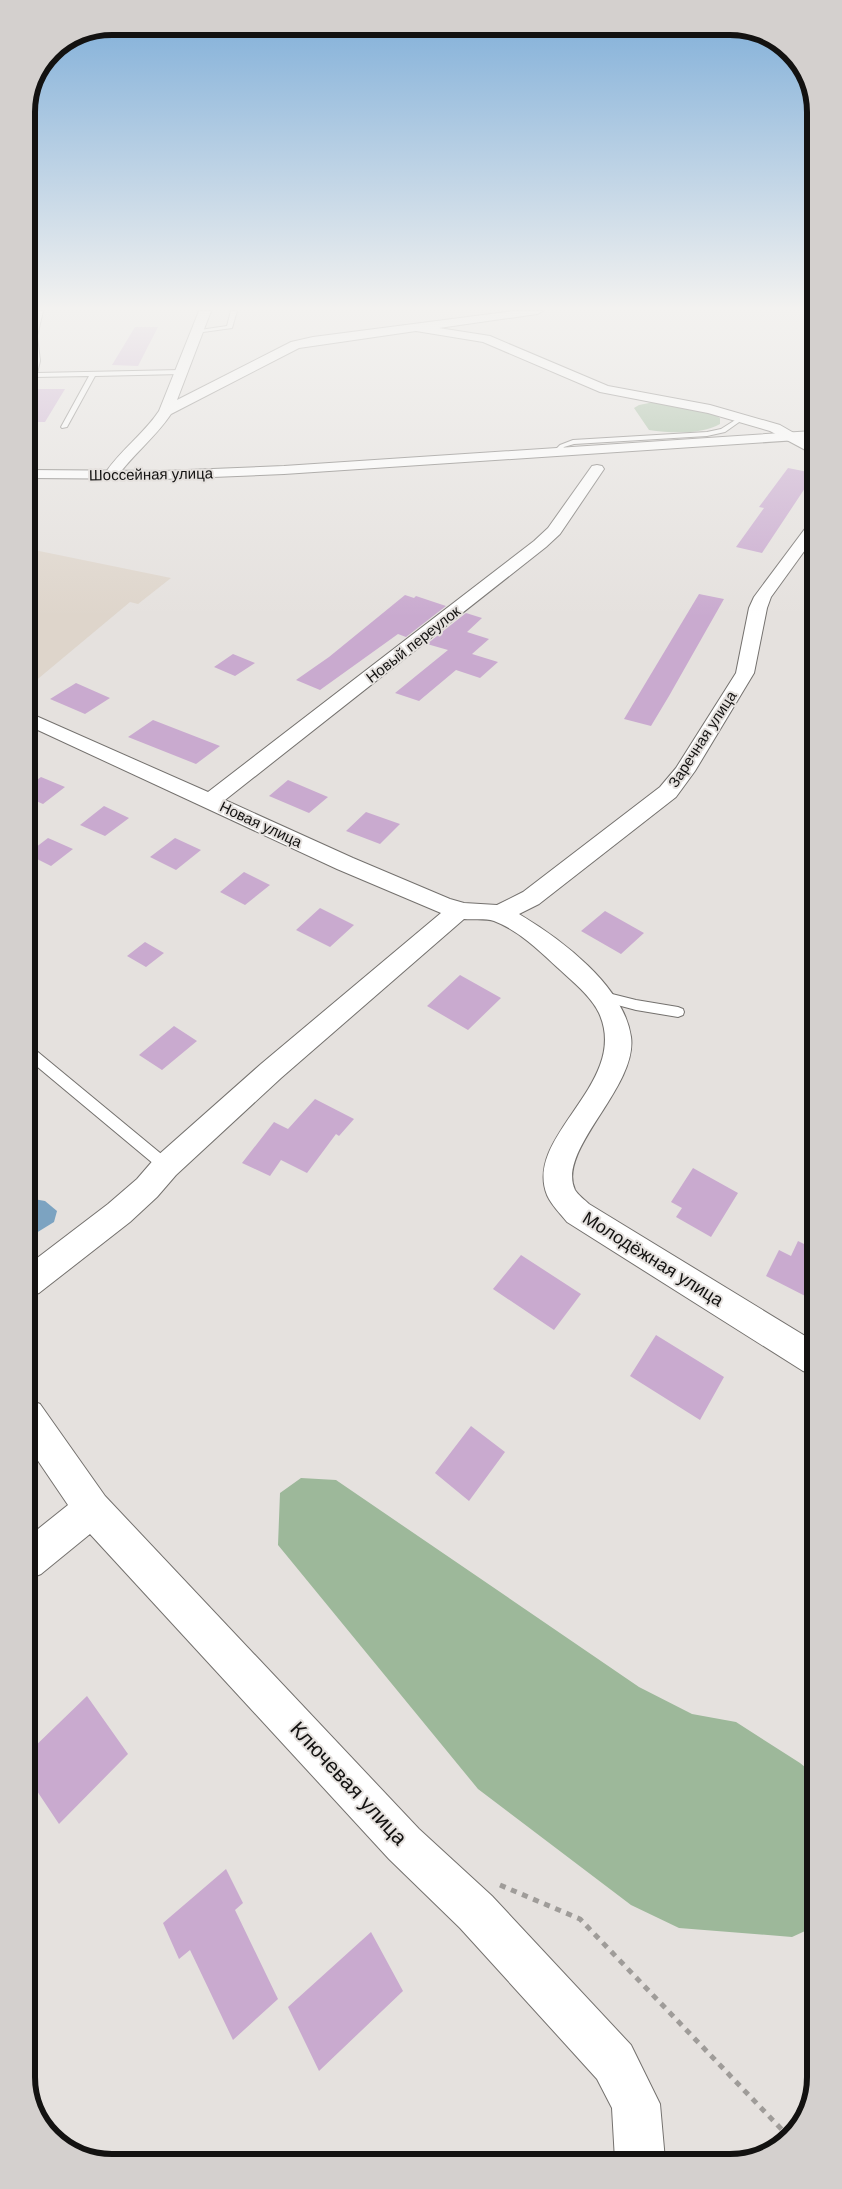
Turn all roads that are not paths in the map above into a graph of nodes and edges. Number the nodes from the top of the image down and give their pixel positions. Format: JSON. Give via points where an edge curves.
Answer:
{"nodes":[{"id":1,"x":72,"y":413,"type":"edge"},
{"id":2,"x":165,"y":413,"type":"edge"},
{"id":3,"x":721,"y":413,"type":"edge"},
{"id":4,"x":740,"y":419,"type":"junction"},
{"id":5,"x":64,"y":427,"type":"dead end"},
{"id":6,"x":807,"y":436,"type":"edge"},
{"id":7,"x":794,"y":437,"type":"junction"},
{"id":8,"x":807,"y":446,"type":"edge"},
{"id":9,"x":556,"y":452,"type":"junction"},
{"id":10,"x":597,"y":469,"type":"dead end"},
{"id":11,"x":35,"y":474,"type":"edge"},
{"id":12,"x":111,"y":475,"type":"junction"},
{"id":13,"x":807,"y":537,"type":"edge"},
{"id":14,"x":35,"y":722,"type":"edge"},
{"id":15,"x":210,"y":801,"type":"junction"},
{"id":16,"x":459,"y":910,"type":"junction"},
{"id":17,"x":499,"y":914,"type":"junction"},
{"id":18,"x":599,"y":996,"type":"junction"},
{"id":19,"x":678,"y":1012,"type":"dead end"},
{"id":20,"x":35,"y":1058,"type":"edge"},
{"id":21,"x":166,"y":1166,"type":"junction"},
{"id":22,"x":35,"y":1278,"type":"edge"},
{"id":23,"x":807,"y":1355,"type":"edge"},
{"id":24,"x":35,"y":1426,"type":"edge"},
{"id":25,"x":92,"y":1509,"type":"junction"},
{"id":26,"x":35,"y":1556,"type":"edge"},
{"id":27,"x":640,"y":2154,"type":"edge"}],
"edges":[{"from":1,"to":5,"type":"lane"},
{"from":2,"to":12,"type":"street"},
{"from":3,"to":4,"type":"street"},
{"from":4,"to":7,"type":"street","via":[[775,428]]},
{"from":4,"to":9,"type":"lane","via":[[723,431],[707,434],[573,442]]},
{"from":6,"to":7,"type":"street","name":"Шоссейная улица"},
{"from":7,"to":8,"type":"street"},
{"from":7,"to":9,"type":"street","name":"Шоссейная улица"},
{"from":9,"to":12,"type":"street","name":"Шоссейная улица","via":[[284,470]]},
{"from":10,"to":15,"type":"street","name":"Новый переулок","via":[[554,531],[540,544]]},
{"from":11,"to":12,"type":"street","name":"Шоссейная улица"},
{"from":13,"to":17,"type":"street","name":"Заречная улица","via":[[763,597],[745,673],[686,771],[646,811],[531,898]]},
{"from":14,"to":15,"type":"street","name":"Новая улица"},
{"from":15,"to":16,"type":"street","name":"Новая улица","via":[[356,870]]},
{"from":16,"to":17,"type":"street","name":"Новая улица"},
{"from":16,"to":21,"type":"street","via":[[271,1070]]},
{"from":17,"to":18,"type":"street","name":"Молодёжная улица","via":[[556,952]]},
{"from":18,"to":19,"type":"lane"},
{"from":18,"to":23,"type":"street","name":"Молодёжная улица","via":[[612,1012],[618,1039],[614,1067],[563,1155],[558,1175],[561,1194],[578,1213]]},
{"from":20,"to":21,"type":"lane"},
{"from":21,"to":22,"type":"street","via":[[118,1213]]},
{"from":24,"to":25,"type":"street","name":"Ключевая улица"},
{"from":25,"to":26,"type":"street"},
{"from":25,"to":27,"type":"street","name":"Ключевая улица","via":[[404,1844],[476,1912],[614,2062],[636,2104]]}]}
